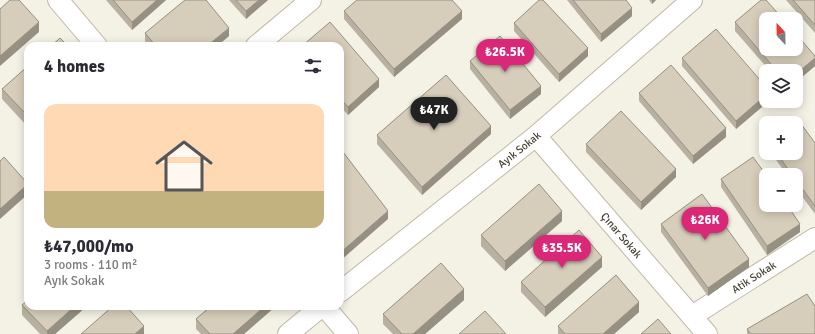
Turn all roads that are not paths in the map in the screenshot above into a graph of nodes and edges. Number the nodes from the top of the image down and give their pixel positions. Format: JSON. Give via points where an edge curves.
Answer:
{"nodes":[{"id":1,"x":58,"y":0,"type":"edge"},
{"id":2,"x":311,"y":0,"type":"edge"},
{"id":3,"x":692,"y":0,"type":"edge"},
{"id":4,"x":94,"y":42,"type":"edge"},
{"id":5,"x":261,"y":42,"type":"edge"},
{"id":6,"x":536,"y":136,"type":"junction"},
{"id":7,"x":815,"y":238,"type":"edge"},
{"id":8,"x":344,"y":289,"type":"edge"},
{"id":9,"x":318,"y":310,"type":"edge"},
{"id":10,"x":327,"y":310,"type":"edge"},
{"id":11,"x":692,"y":316,"type":"junction"},
{"id":12,"x":288,"y":334,"type":"edge"},
{"id":13,"x":348,"y":334,"type":"edge"},
{"id":14,"x":707,"y":334,"type":"edge"}],
"edges":[{"from":1,"to":4,"type":"street"},
{"from":2,"to":5,"type":"street"},
{"from":3,"to":6,"type":"street","name":"Ayık Sokak"},
{"from":6,"to":8,"type":"street","name":"Ayık Sokak"},
{"from":6,"to":11,"type":"street","name":"Çınar Sokak"},
{"from":7,"to":11,"type":"street","name":"Atik Sokak"},
{"from":9,"to":12,"type":"street"},
{"from":10,"to":13,"type":"street"},
{"from":11,"to":14,"type":"street","name":"Çınar Sokak"}]}
